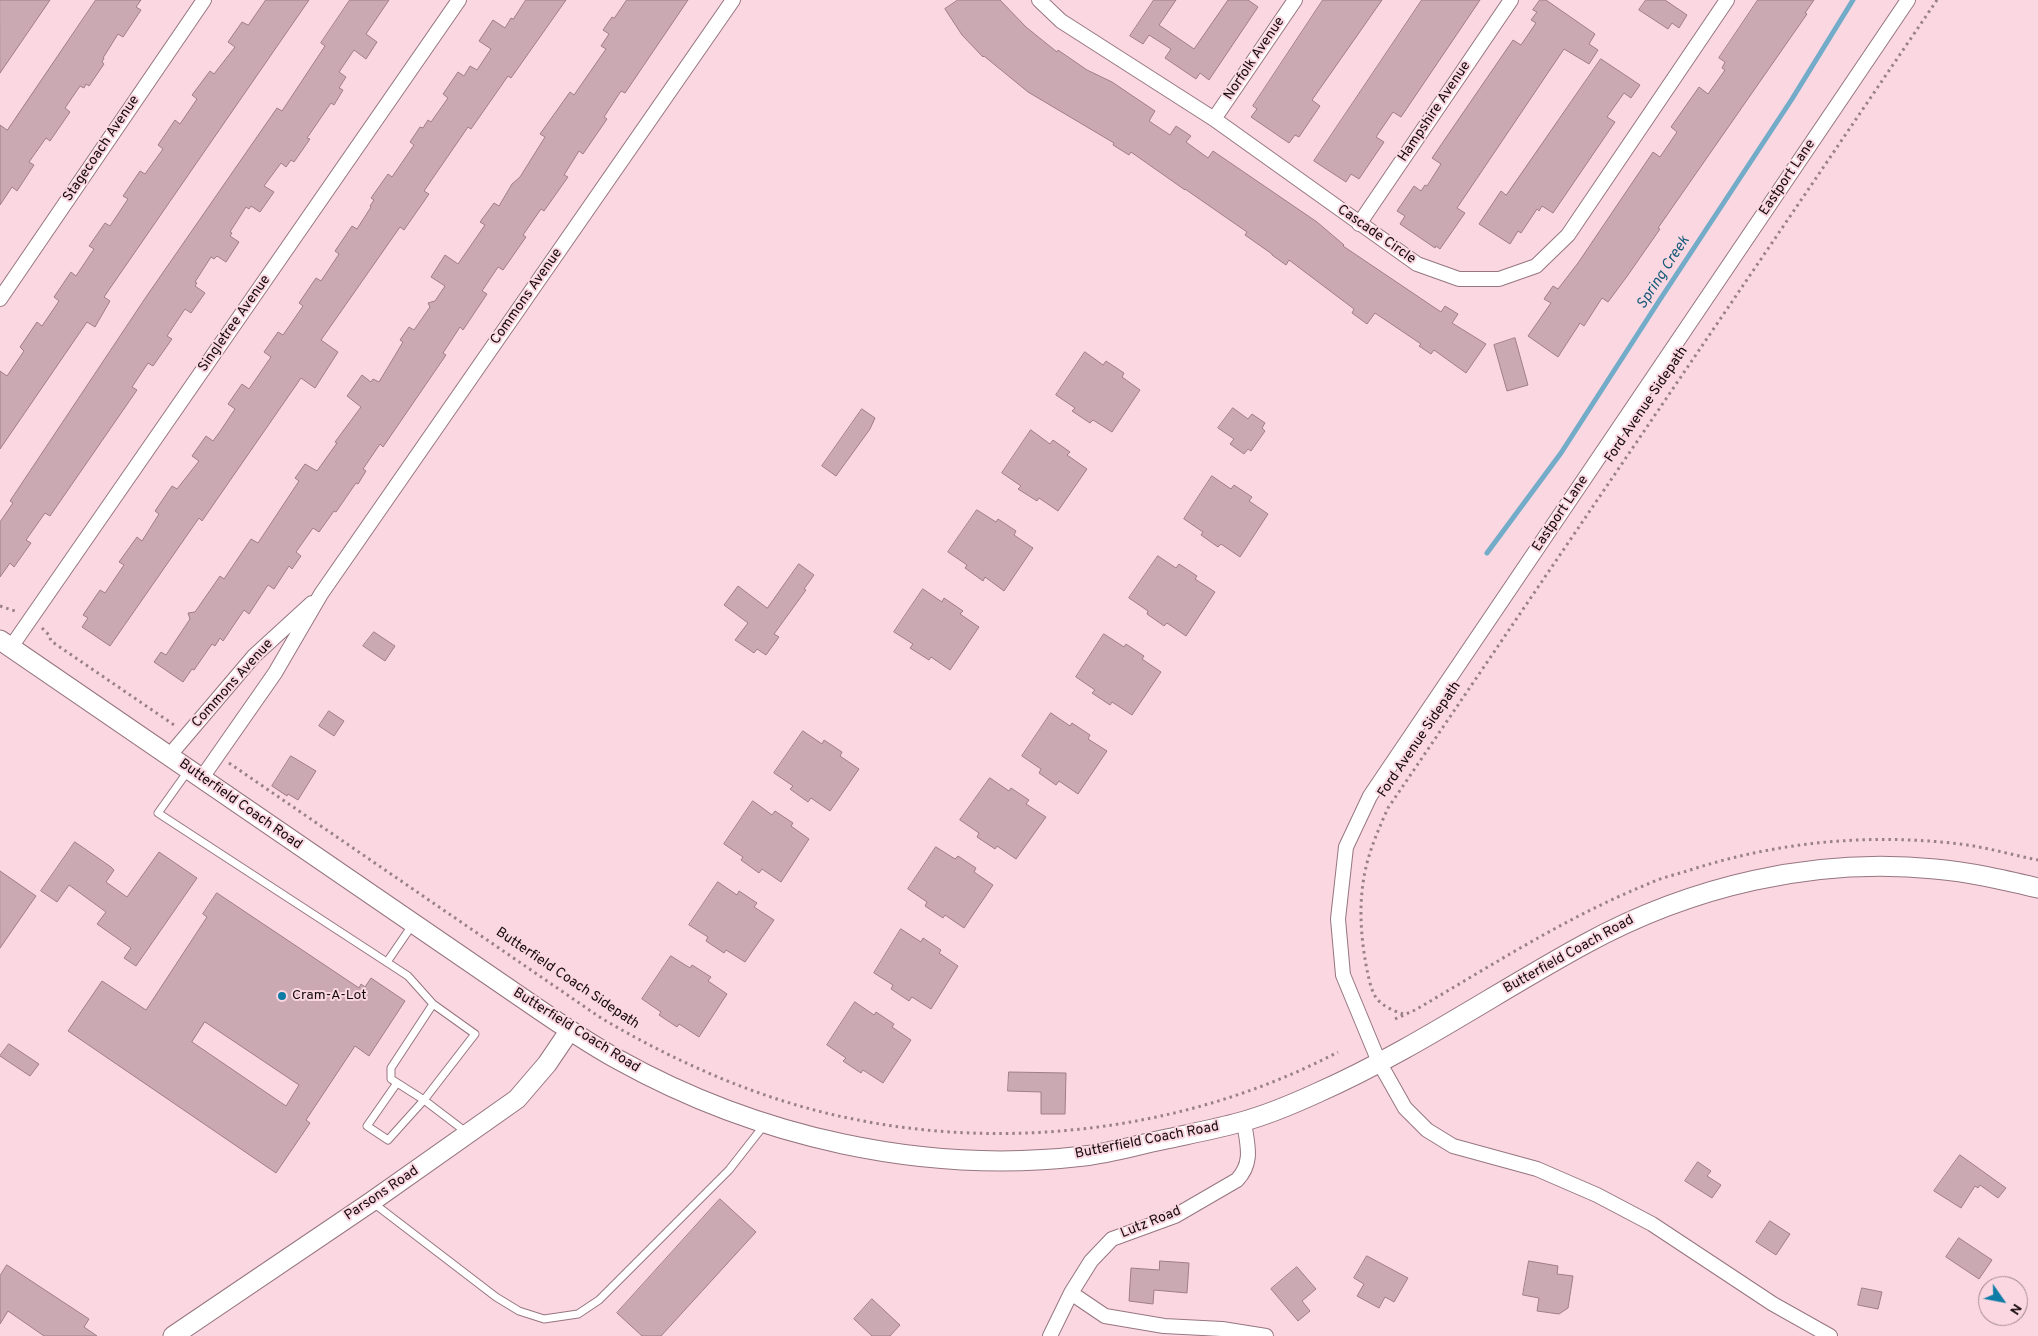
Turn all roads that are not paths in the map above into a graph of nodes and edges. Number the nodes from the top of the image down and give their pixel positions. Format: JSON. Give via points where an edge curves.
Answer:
{"nodes":[{"id":1,"x":204,"y":0,"type":"edge"},
{"id":2,"x":459,"y":0,"type":"edge"},
{"id":3,"x":733,"y":0,"type":"edge"},
{"id":4,"x":1039,"y":0,"type":"edge"},
{"id":5,"x":1295,"y":0,"type":"edge"},
{"id":6,"x":1511,"y":0,"type":"edge"},
{"id":7,"x":1727,"y":0,"type":"edge"},
{"id":8,"x":1908,"y":0,"type":"edge"},
{"id":9,"x":1214,"y":119,"type":"junction"},
{"id":10,"x":1360,"y":224,"type":"junction"},
{"id":11,"x":0,"y":298,"type":"edge"},
{"id":12,"x":321,"y":594,"type":"junction"},
{"id":13,"x":5,"y":643,"type":"edge"},
{"id":14,"x":169,"y":756,"type":"junction"},
{"id":15,"x":195,"y":775,"type":"junction"},
{"id":16,"x":2038,"y":888,"type":"edge"},
{"id":17,"x":413,"y":924,"type":"junction"},
{"id":18,"x":387,"y":962,"type":"junction"},
{"id":19,"x":433,"y":1004,"type":"junction"},
{"id":20,"x":570,"y":1030,"type":"junction"},
{"id":21,"x":1379,"y":1062,"type":"junction"},
{"id":22,"x":397,"y":1083,"type":"junction"},
{"id":23,"x":424,"y":1100,"type":"junction"},
{"id":24,"x":1244,"y":1122,"type":"junction"},
{"id":25,"x":765,"y":1124,"type":"junction"},
{"id":26,"x":468,"y":1134,"type":"junction"},
{"id":27,"x":371,"y":1202,"type":"junction"},
{"id":28,"x":1071,"y":1293,"type":"junction"},
{"id":29,"x":173,"y":1336,"type":"edge"},
{"id":30,"x":1050,"y":1336,"type":"edge"},
{"id":31,"x":1266,"y":1336,"type":"edge"},
{"id":32,"x":1830,"y":1336,"type":"edge"}],
"edges":[{"from":1,"to":11,"type":"street","name":"Stagecoach Avenue"},
{"from":2,"to":13,"type":"street","name":"Singletree Avenue"},
{"from":3,"to":12,"type":"street","name":"Commons Avenue"},
{"from":4,"to":9,"type":"street","name":"Cascade Circle","via":[[1061,21]]},
{"from":5,"to":9,"type":"street","name":"Norfolk Avenue"},
{"from":6,"to":10,"type":"street","name":"Hampshire Avenue"},
{"from":7,"to":10,"type":"street","name":"Cascade Circle","via":[[1568,235],[1536,266],[1498,279],[1459,278],[1416,264]]},
{"from":8,"to":21,"type":"street","name":"Eastport Lane","via":[[1370,796],[1346,848],[1338,918],[1343,975]]},
{"from":9,"to":10,"type":"street","name":"Cascade Circle"},
{"from":12,"to":14,"type":"street","name":"Commons Avenue","via":[[254,656]]},
{"from":12,"to":15,"type":"street","name":"Commons Avenue","via":[[275,673]]},
{"from":13,"to":14,"type":"main road","name":"Butterfield Coach Road"},
{"from":14,"to":15,"type":"main road","name":"Butterfield Coach Road"},
{"from":15,"to":17,"type":"main road","name":"Butterfield Coach Road"},
{"from":15,"to":18,"type":"lane","via":[[158,813]]},
{"from":16,"to":21,"type":"main road","name":"Butterfield Coach Road","via":[[1934,869],[1874,866],[1814,870],[1695,895],[1640,916],[1585,944]]},
{"from":17,"to":18,"type":"lane"},
{"from":17,"to":20,"type":"main road","name":"Butterfield Coach Road"},
{"from":18,"to":19,"type":"lane","via":[[408,976]]},
{"from":19,"to":22,"type":"lane","via":[[391,1068],[391,1079]]},
{"from":19,"to":23,"type":"lane","via":[[475,1034]]},
{"from":20,"to":25,"type":"main road","name":"Butterfield Coach Road","via":[[660,1082]]},
{"from":20,"to":26,"type":"main road","name":"Parsons Road","via":[[517,1099]]},
{"from":21,"to":24,"type":"main road","name":"Butterfield Coach Road","via":[[1317,1093]]},
{"from":21,"to":32,"type":"street","via":[[1405,1108],[1427,1130],[1453,1146],[1537,1169],[1597,1194],[1652,1224],[1773,1304]]},
{"from":22,"to":23,"type":"lane"},
{"from":22,"to":23,"type":"lane","via":[[367,1126],[388,1140]]},
{"from":23,"to":26,"type":"lane"},
{"from":24,"to":25,"type":"main road","name":"Butterfield Coach Road","via":[[1086,1156],[1004,1161],[884,1152]]},
{"from":24,"to":28,"type":"street","name":"Lutz Road","via":[[1248,1161],[1237,1180],[1175,1216],[1112,1239],[1091,1261]]},
{"from":25,"to":27,"type":"lane","via":[[729,1170],[599,1300],[578,1314],[544,1319],[519,1311]]},
{"from":26,"to":27,"type":"main road","name":"Parsons Road"},
{"from":27,"to":29,"type":"main road","name":"Parsons Road"},
{"from":28,"to":30,"type":"street","name":"Lutz Road"},
{"from":28,"to":31,"type":"street","via":[[1105,1316],[1164,1326],[1222,1329]]}]}
